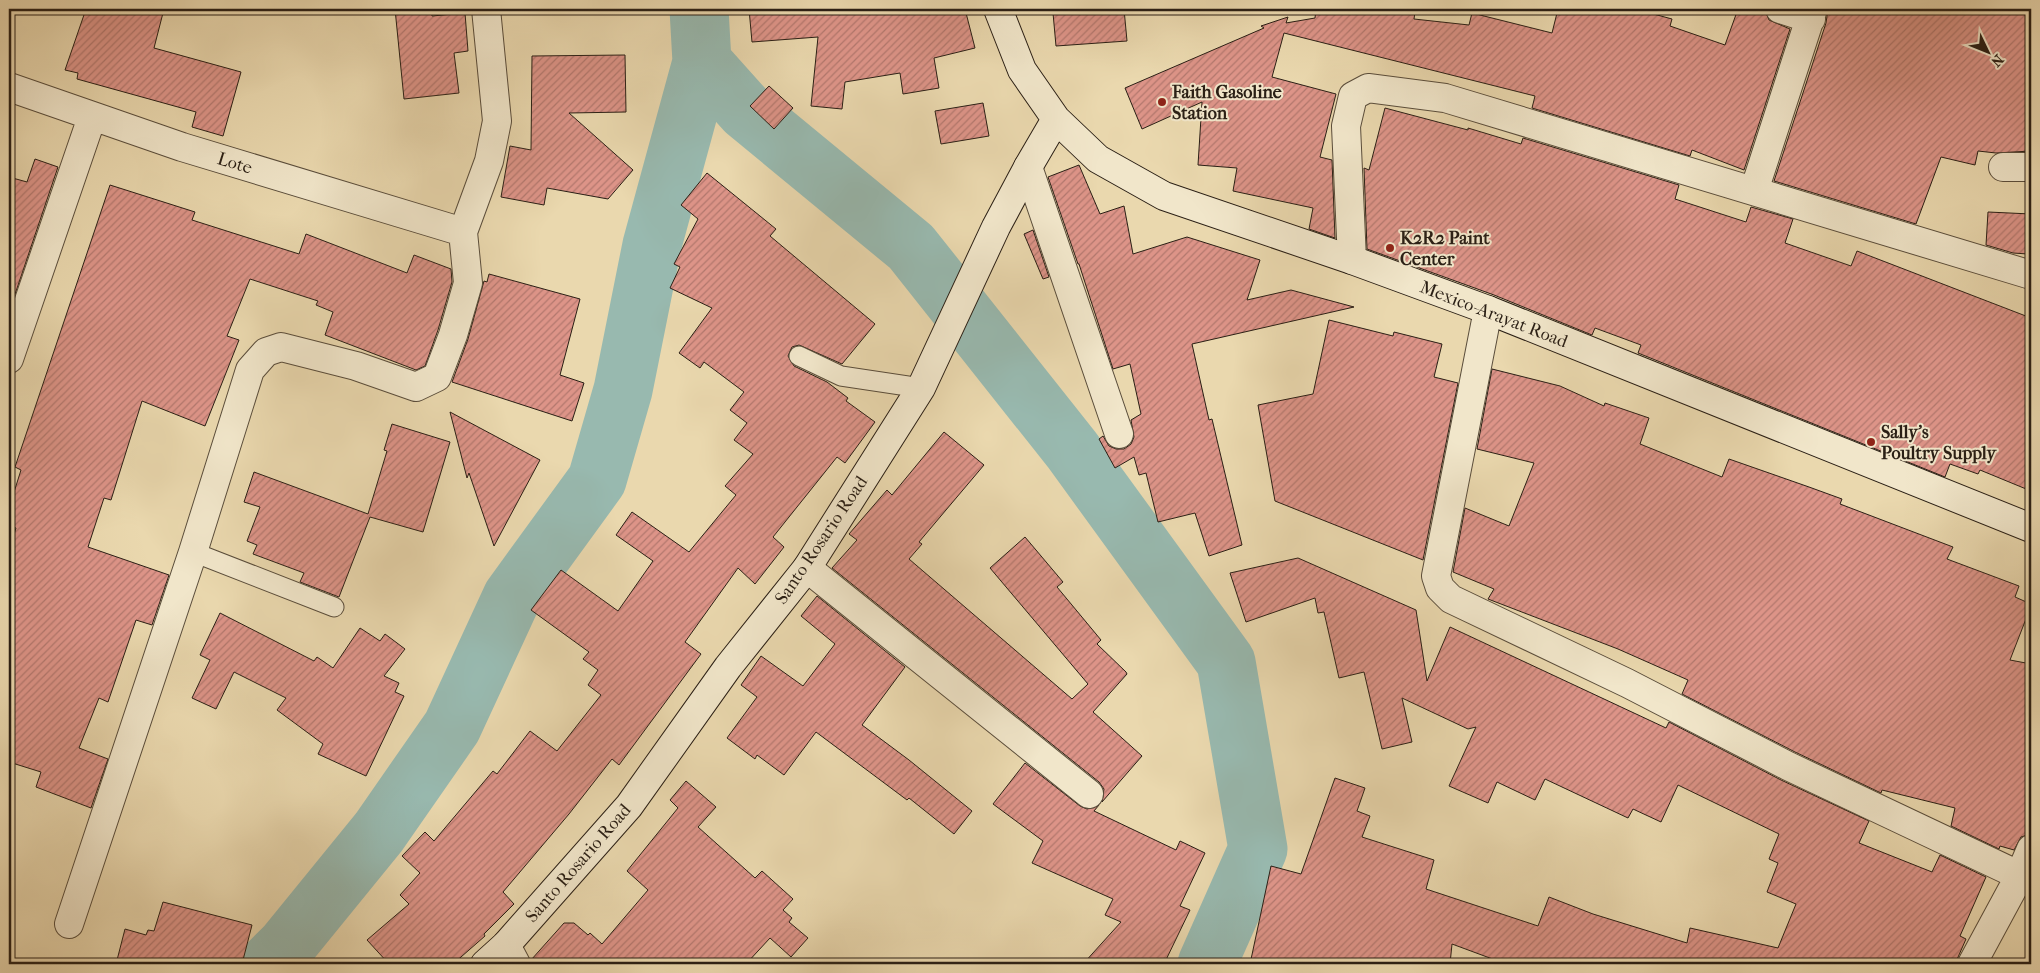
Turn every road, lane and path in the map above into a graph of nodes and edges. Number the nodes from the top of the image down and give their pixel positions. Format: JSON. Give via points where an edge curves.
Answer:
{"nodes":[{"id":1,"x":486,"y":9,"type":"edge"},
{"id":2,"x":998,"y":9,"type":"edge"},
{"id":3,"x":1780,"y":9,"type":"edge"},
{"id":4,"x":1812,"y":14,"type":"edge"},
{"id":5,"x":9,"y":87,"type":"edge"},
{"id":6,"x":92,"y":117,"type":"junction"},
{"id":7,"x":1056,"y":119,"type":"junction"},
{"id":8,"x":1028,"y":167,"type":"junction"},
{"id":9,"x":2003,"y":167,"type":"dead end"},
{"id":10,"x":2031,"y":167,"type":"edge"},
{"id":11,"x":1754,"y":191,"type":"junction"},
{"id":12,"x":463,"y":232,"type":"junction"},
{"id":13,"x":1352,"y":260,"type":"junction"},
{"id":14,"x":2031,"y":276,"type":"edge"},
{"id":15,"x":1488,"y":310,"type":"junction"},
{"id":16,"x":799,"y":356,"type":"dead end"},
{"id":17,"x":9,"y":360,"type":"edge"},
{"id":18,"x":921,"y":388,"type":"junction"},
{"id":19,"x":1119,"y":434,"type":"dead end"},
{"id":20,"x":2031,"y":528,"type":"edge"},
{"id":21,"x":193,"y":552,"type":"junction"},
{"id":22,"x":807,"y":568,"type":"junction"},
{"id":23,"x":334,"y":607,"type":"dead end"},
{"id":24,"x":1089,"y":794,"type":"dead end"},
{"id":25,"x":2031,"y":849,"type":"edge"},
{"id":26,"x":2025,"y":879,"type":"edge"},
{"id":27,"x":69,"y":924,"type":"dead end"},
{"id":28,"x":511,"y":955,"type":"edge"},
{"id":29,"x":485,"y":964,"type":"edge"},
{"id":30,"x":1972,"y":964,"type":"edge"}],
"edges":[{"from":1,"to":12,"type":"street","via":[[497,121],[488,161]]},
{"from":2,"to":7,"type":"street","name":"Mexico-Arayat Road","via":[[1022,70]]},
{"from":3,"to":4,"type":"street"},
{"from":4,"to":11,"type":"street"},
{"from":5,"to":6,"type":"street","name":"Lote"},
{"from":6,"to":12,"type":"street","name":"Lote"},
{"from":6,"to":17,"type":"street"},
{"from":7,"to":8,"type":"street","name":"Santo Rosario Road"},
{"from":7,"to":13,"type":"street","name":"Mexico-Arayat Road","via":[[1098,159],[1164,196]]},
{"from":8,"to":18,"type":"street","name":"Santo Rosario Road"},
{"from":8,"to":19,"type":"street"},
{"from":9,"to":10,"type":"street"},
{"from":11,"to":13,"type":"street","via":[[1445,98],[1368,88],[1353,96],[1346,126]]},
{"from":11,"to":14,"type":"street"},
{"from":12,"to":21,"type":"street","via":[[468,283],[437,377],[416,387],[356,366],[281,347],[266,352],[250,370]]},
{"from":13,"to":15,"type":"street","name":"Mexico-Arayat Road"},
{"from":15,"to":20,"type":"street","name":"Mexico-Arayat Road"},
{"from":15,"to":26,"type":"street","via":[[1436,576],[1440,588],[1451,599],[1507,627]]},
{"from":16,"to":18,"type":"lane","via":[[841,376]]},
{"from":18,"to":22,"type":"street","name":"Santo Rosario Road"},
{"from":21,"to":23,"type":"lane"},
{"from":21,"to":27,"type":"street"},
{"from":22,"to":24,"type":"street"},
{"from":22,"to":28,"type":"street","name":"Santo Rosario Road","via":[[728,667],[629,806]]},
{"from":25,"to":26,"type":"street"},
{"from":26,"to":30,"type":"street"},
{"from":28,"to":29,"type":"street","name":"Santo Rosario Road"}]}
